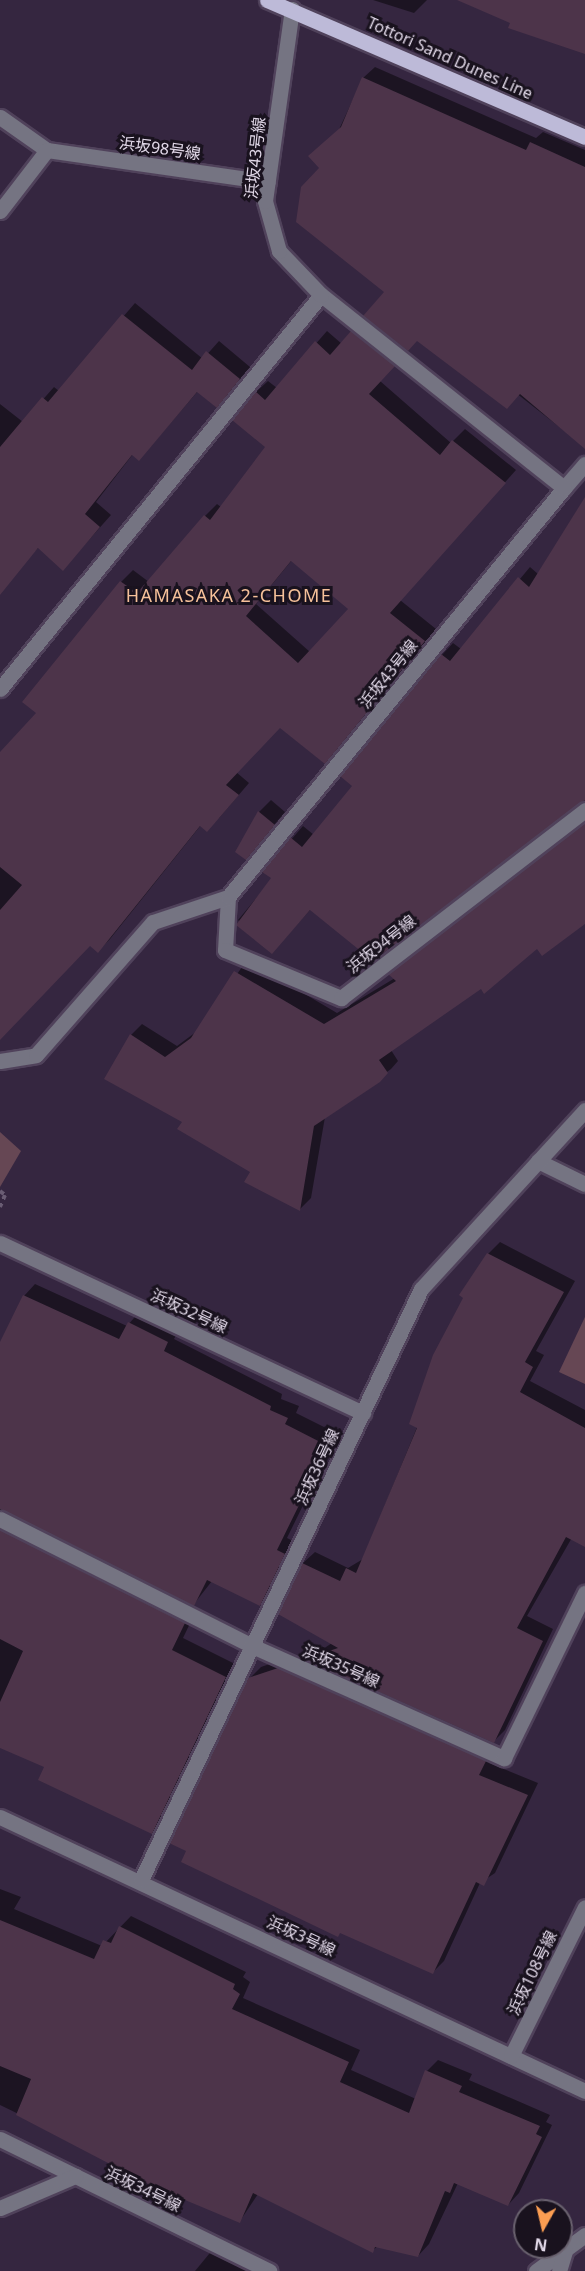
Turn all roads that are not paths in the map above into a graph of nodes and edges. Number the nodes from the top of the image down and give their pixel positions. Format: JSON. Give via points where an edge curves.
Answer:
{"nodes":[{"id":1,"x":267,"y":0,"type":"edge"},
{"id":2,"x":292,"y":9,"type":"junction"},
{"id":3,"x":0,"y":117,"type":"edge"},
{"id":4,"x":585,"y":137,"type":"edge"},
{"id":5,"x":47,"y":150,"type":"junction"},
{"id":6,"x":268,"y":182,"type":"junction"},
{"id":7,"x":0,"y":211,"type":"edge"},
{"id":8,"x":321,"y":295,"type":"junction"},
{"id":9,"x":585,"y":464,"type":"edge"},
{"id":10,"x":564,"y":488,"type":"junction"},
{"id":11,"x":0,"y":689,"type":"edge"},
{"id":12,"x":585,"y":810,"type":"edge"},
{"id":13,"x":228,"y":897,"type":"junction"},
{"id":14,"x":0,"y":1061,"type":"edge"},
{"id":15,"x":585,"y":1110,"type":"edge"},
{"id":16,"x":538,"y":1161,"type":"junction"},
{"id":17,"x":585,"y":1184,"type":"edge"},
{"id":18,"x":0,"y":1243,"type":"edge"},
{"id":19,"x":363,"y":1413,"type":"junction"},
{"id":20,"x":0,"y":1519,"type":"edge"},
{"id":21,"x":585,"y":1593,"type":"edge"},
{"id":22,"x":252,"y":1646,"type":"junction"},
{"id":23,"x":0,"y":1817,"type":"edge"},
{"id":24,"x":141,"y":1880,"type":"junction"},
{"id":25,"x":585,"y":1907,"type":"edge"},
{"id":26,"x":511,"y":2056,"type":"junction"},
{"id":27,"x":585,"y":2091,"type":"edge"},
{"id":28,"x":0,"y":2139,"type":"edge"},
{"id":29,"x":75,"y":2176,"type":"junction"},
{"id":30,"x":0,"y":2208,"type":"edge"},
{"id":31,"x":553,"y":2259,"type":"edge"},
{"id":32,"x":269,"y":2271,"type":"edge"},
{"id":33,"x":536,"y":2271,"type":"edge"}],
"edges":[{"from":1,"to":2,"type":"main road","name":"Tottori Sand Dunes Line"},
{"from":2,"to":4,"type":"main road","name":"Tottori Sand Dunes Line"},
{"from":2,"to":6,"type":"street","name":"浜坂43号線"},
{"from":3,"to":5,"type":"street","name":"浜坂98号線"},
{"from":5,"to":6,"type":"street","name":"浜坂98号線"},
{"from":5,"to":7,"type":"street"},
{"from":6,"to":8,"type":"street","name":"浜坂43号線","via":[[265,201],[279,251]]},
{"from":8,"to":10,"type":"street","name":"浜坂43号線"},
{"from":8,"to":11,"type":"street"},
{"from":9,"to":10,"type":"street"},
{"from":10,"to":13,"type":"street","name":"浜坂43号線"},
{"from":12,"to":13,"type":"street","name":"浜坂94号線","via":[[341,998],[225,950]]},
{"from":13,"to":14,"type":"street","via":[[153,922],[36,1055]]},
{"from":15,"to":16,"type":"street","name":"浜坂36号線"},
{"from":16,"to":17,"type":"street"},
{"from":16,"to":19,"type":"street","name":"浜坂36号線","via":[[421,1289]]},
{"from":18,"to":19,"type":"street","name":"浜坂32号線"},
{"from":19,"to":22,"type":"street","name":"浜坂36号線"},
{"from":20,"to":22,"type":"street","name":"浜坂35号線"},
{"from":21,"to":22,"type":"street","name":"浜坂35号線","via":[[504,1758]]},
{"from":22,"to":24,"type":"street","name":"浜坂36号線"},
{"from":23,"to":24,"type":"street","name":"浜坂3号線"},
{"from":24,"to":26,"type":"street","name":"浜坂3号線"},
{"from":25,"to":26,"type":"street","name":"浜坂108号線"},
{"from":26,"to":27,"type":"street","name":"浜坂3号線"},
{"from":28,"to":29,"type":"street","name":"浜坂34号線"},
{"from":29,"to":30,"type":"street"},
{"from":29,"to":32,"type":"street","name":"浜坂34号線"},
{"from":31,"to":33,"type":"street"}]}
